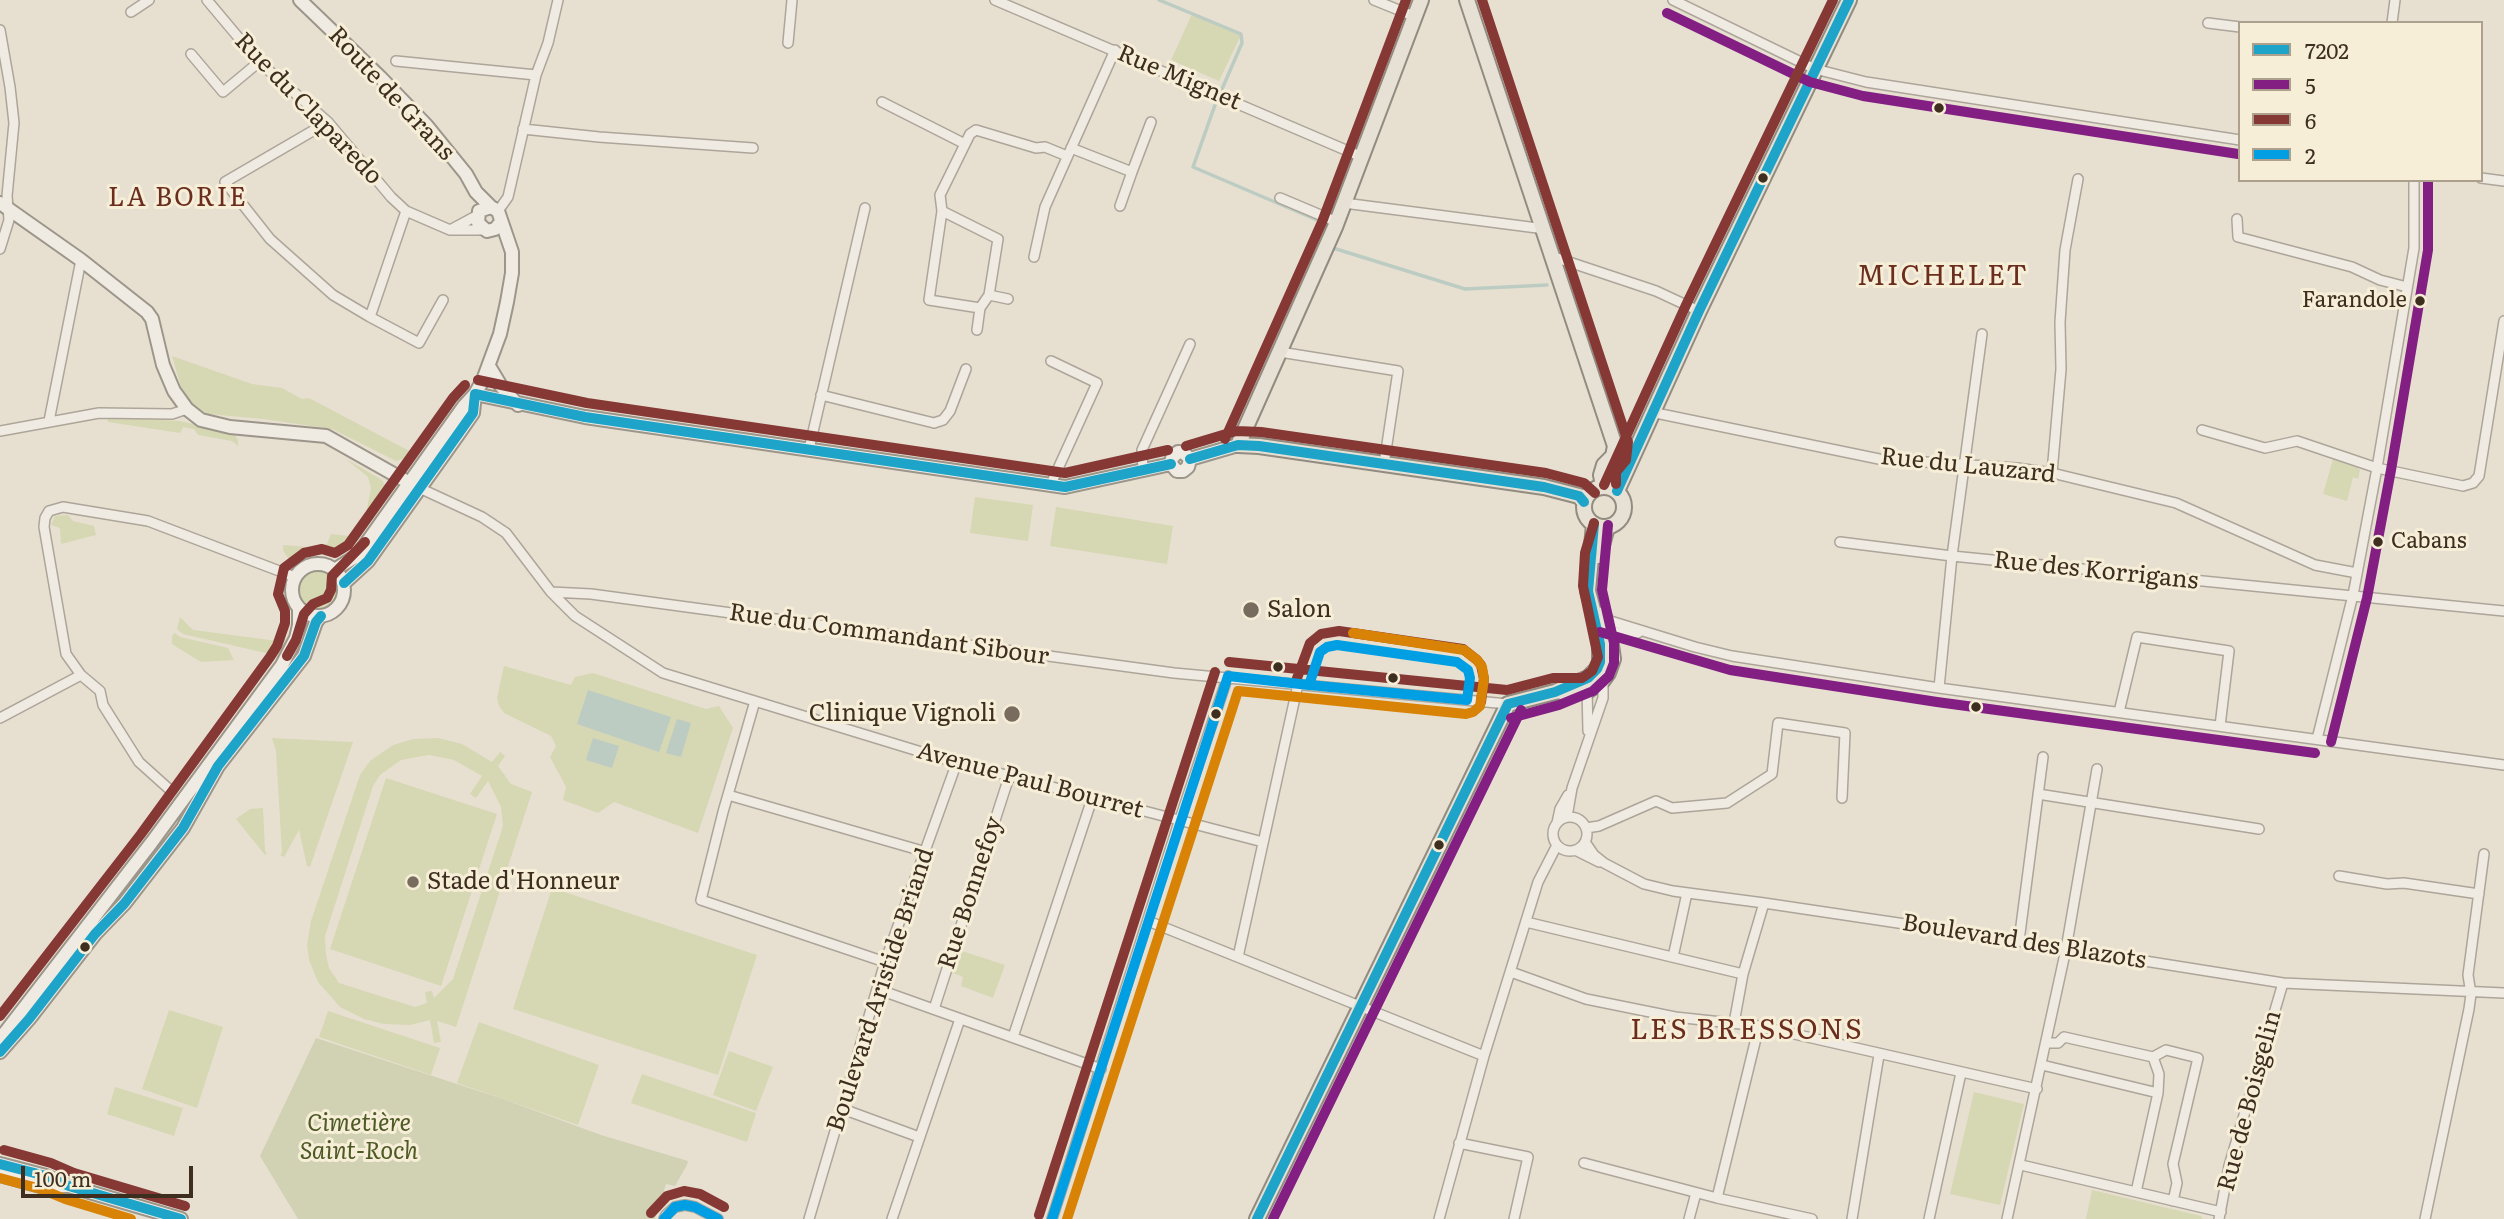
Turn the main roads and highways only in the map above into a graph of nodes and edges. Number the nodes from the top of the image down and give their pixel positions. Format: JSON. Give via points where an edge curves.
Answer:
{"nodes":[{"id":1,"x":300,"y":0,"type":"edge"},
{"id":2,"x":1421,"y":0,"type":"edge"},
{"id":3,"x":1467,"y":0,"type":"edge"},
{"id":4,"x":1849,"y":0,"type":"edge"},
{"id":5,"x":4,"y":206,"type":"edge"},
{"id":6,"x":489,"y":366,"type":"junction"},
{"id":7,"x":475,"y":394,"type":"junction"},
{"id":8,"x":519,"y":405,"type":"junction"},
{"id":9,"x":1238,"y":445,"type":"junction"},
{"id":10,"x":414,"y":486,"type":"junction"},
{"id":11,"x":1610,"y":489,"type":"junction"},
{"id":12,"x":1584,"y":502,"type":"junction"},
{"id":13,"x":1601,"y":525,"type":"junction"},
{"id":14,"x":335,"y":569,"type":"junction"},
{"id":15,"x":344,"y":583,"type":"junction"},
{"id":16,"x":299,"y":608,"type":"junction"},
{"id":17,"x":321,"y":616,"type":"junction"},
{"id":18,"x":1600,"y":675,"type":"junction"},
{"id":19,"x":1555,"y":692,"type":"junction"},
{"id":20,"x":0,"y":1039,"type":"edge"},
{"id":21,"x":0,"y":1052,"type":"edge"},
{"id":22,"x":0,"y":1164,"type":"edge"},
{"id":23,"x":0,"y":1175,"type":"edge"},
{"id":24,"x":69,"y":1186,"type":"junction"},
{"id":25,"x":181,"y":1219,"type":"edge"},
{"id":26,"x":1257,"y":1219,"type":"edge"}],
"edges":[{"from":1,"to":6,"type":"main road","name":"Route de Grans","via":[[427,126],[466,174],[509,245],[512,273]]},
{"from":2,"to":9,"type":"main road","via":[[1337,222]]},
{"from":3,"to":11,"type":"main road","via":[[1615,446],[1601,475]]},
{"from":4,"to":11,"type":"main road"},
{"from":5,"to":10,"type":"main road","via":[[148,312],[174,391],[201,420],[326,436]]},
{"from":6,"to":7,"type":"main road","name":"Route de Grans"},
{"from":6,"to":8,"type":"main road"},
{"from":7,"to":8,"type":"main road"},
{"from":7,"to":10,"type":"main road","name":"Route de Grans","via":[[473,413]]},
{"from":8,"to":9,"type":"main road","via":[[1065,486],[1171,464],[1183,471],[1189,459]]},
{"from":9,"to":12,"type":"main road","via":[[1564,490]]},
{"from":10,"to":14,"type":"main road","via":[[358,555]]},
{"from":10,"to":15,"type":"main road","via":[[368,561]]},
{"from":11,"to":12,"type":"main road","via":[[1591,491]]},
{"from":11,"to":13,"type":"main road","via":[[1624,502],[1624,509],[1619,520]]},
{"from":12,"to":13,"type":"main road","via":[[1584,511]]},
{"from":13,"to":18,"type":"main road","via":[[1597,586],[1613,659]]},
{"from":14,"to":15,"type":"main road"},
{"from":14,"to":16,"type":"main road","via":[[315,563],[301,570],[292,594]]},
{"from":15,"to":17,"type":"main road","via":[[337,608]]},
{"from":16,"to":17,"type":"main road"},
{"from":16,"to":20,"type":"main road","via":[[296,638],[282,666]]},
{"from":17,"to":21,"type":"main road","via":[[304,656],[219,766],[183,828]]},
{"from":18,"to":19,"type":"main road"},
{"from":18,"to":19,"type":"main road","via":[[1586,692]]},
{"from":19,"to":26,"type":"main road","via":[[1508,704]]},
{"from":22,"to":24,"type":"main road"},
{"from":23,"to":24,"type":"main road","via":[[44,1187]]},
{"from":24,"to":25,"type":"main road"}]}
